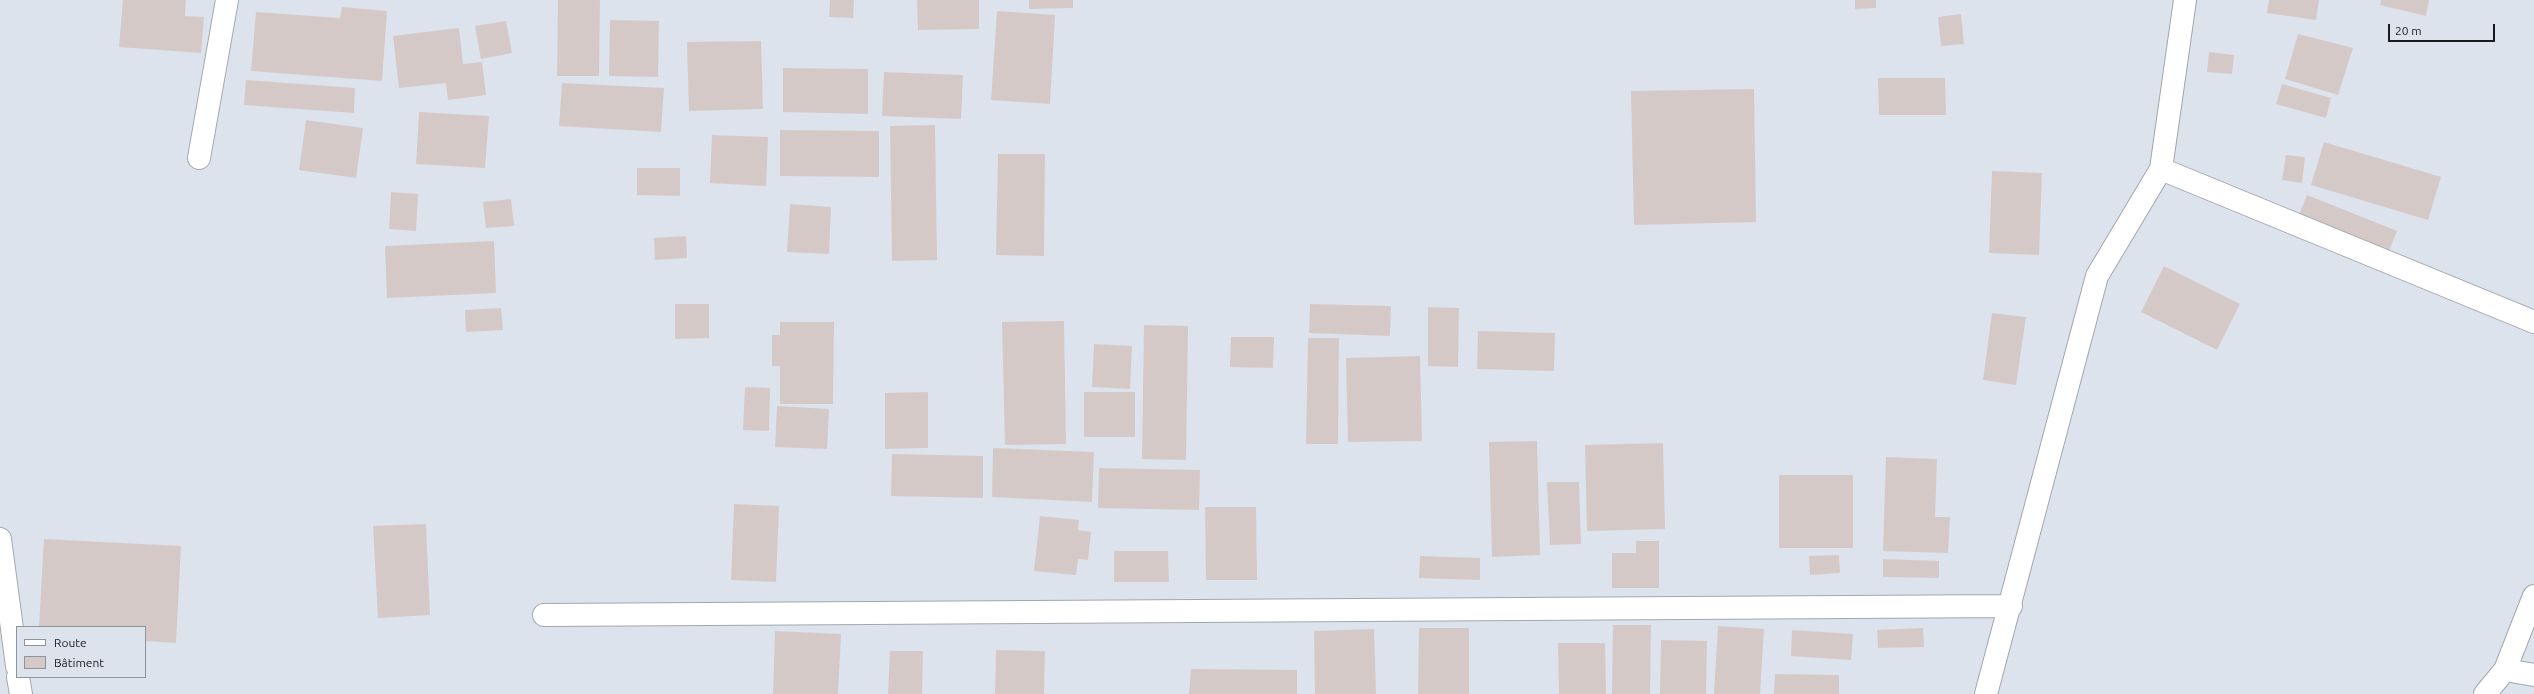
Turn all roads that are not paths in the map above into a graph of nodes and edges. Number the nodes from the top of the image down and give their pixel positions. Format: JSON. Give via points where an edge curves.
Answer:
{"nodes":[{"id":1,"x":227,"y":0,"type":"edge"},
{"id":2,"x":2185,"y":0,"type":"edge"},
{"id":3,"x":199,"y":158,"type":"dead end"},
{"id":4,"x":2160,"y":169,"type":"junction"},
{"id":5,"x":2534,"y":322,"type":"edge"},
{"id":6,"x":0,"y":538,"type":"edge"},
{"id":7,"x":2534,"y":596,"type":"edge"},
{"id":8,"x":2011,"y":606,"type":"junction"},
{"id":9,"x":544,"y":615,"type":"dead end"},
{"id":10,"x":16,"y":658,"type":"edge"},
{"id":11,"x":2505,"y":670,"type":"junction"},
{"id":12,"x":2534,"y":675,"type":"edge"},
{"id":13,"x":18,"y":678,"type":"edge"},
{"id":14,"x":21,"y":694,"type":"edge"},
{"id":15,"x":1986,"y":694,"type":"edge"},
{"id":16,"x":2485,"y":694,"type":"edge"}],
"edges":[{"from":1,"to":3,"type":"street"},
{"from":2,"to":4,"type":"street"},
{"from":4,"to":5,"type":"street"},
{"from":4,"to":8,"type":"street","via":[[2097,276]]},
{"from":6,"to":10,"type":"street"},
{"from":7,"to":11,"type":"street"},
{"from":8,"to":9,"type":"street"},
{"from":8,"to":15,"type":"street"},
{"from":11,"to":12,"type":"street"},
{"from":11,"to":16,"type":"street"},
{"from":13,"to":14,"type":"street"}]}
